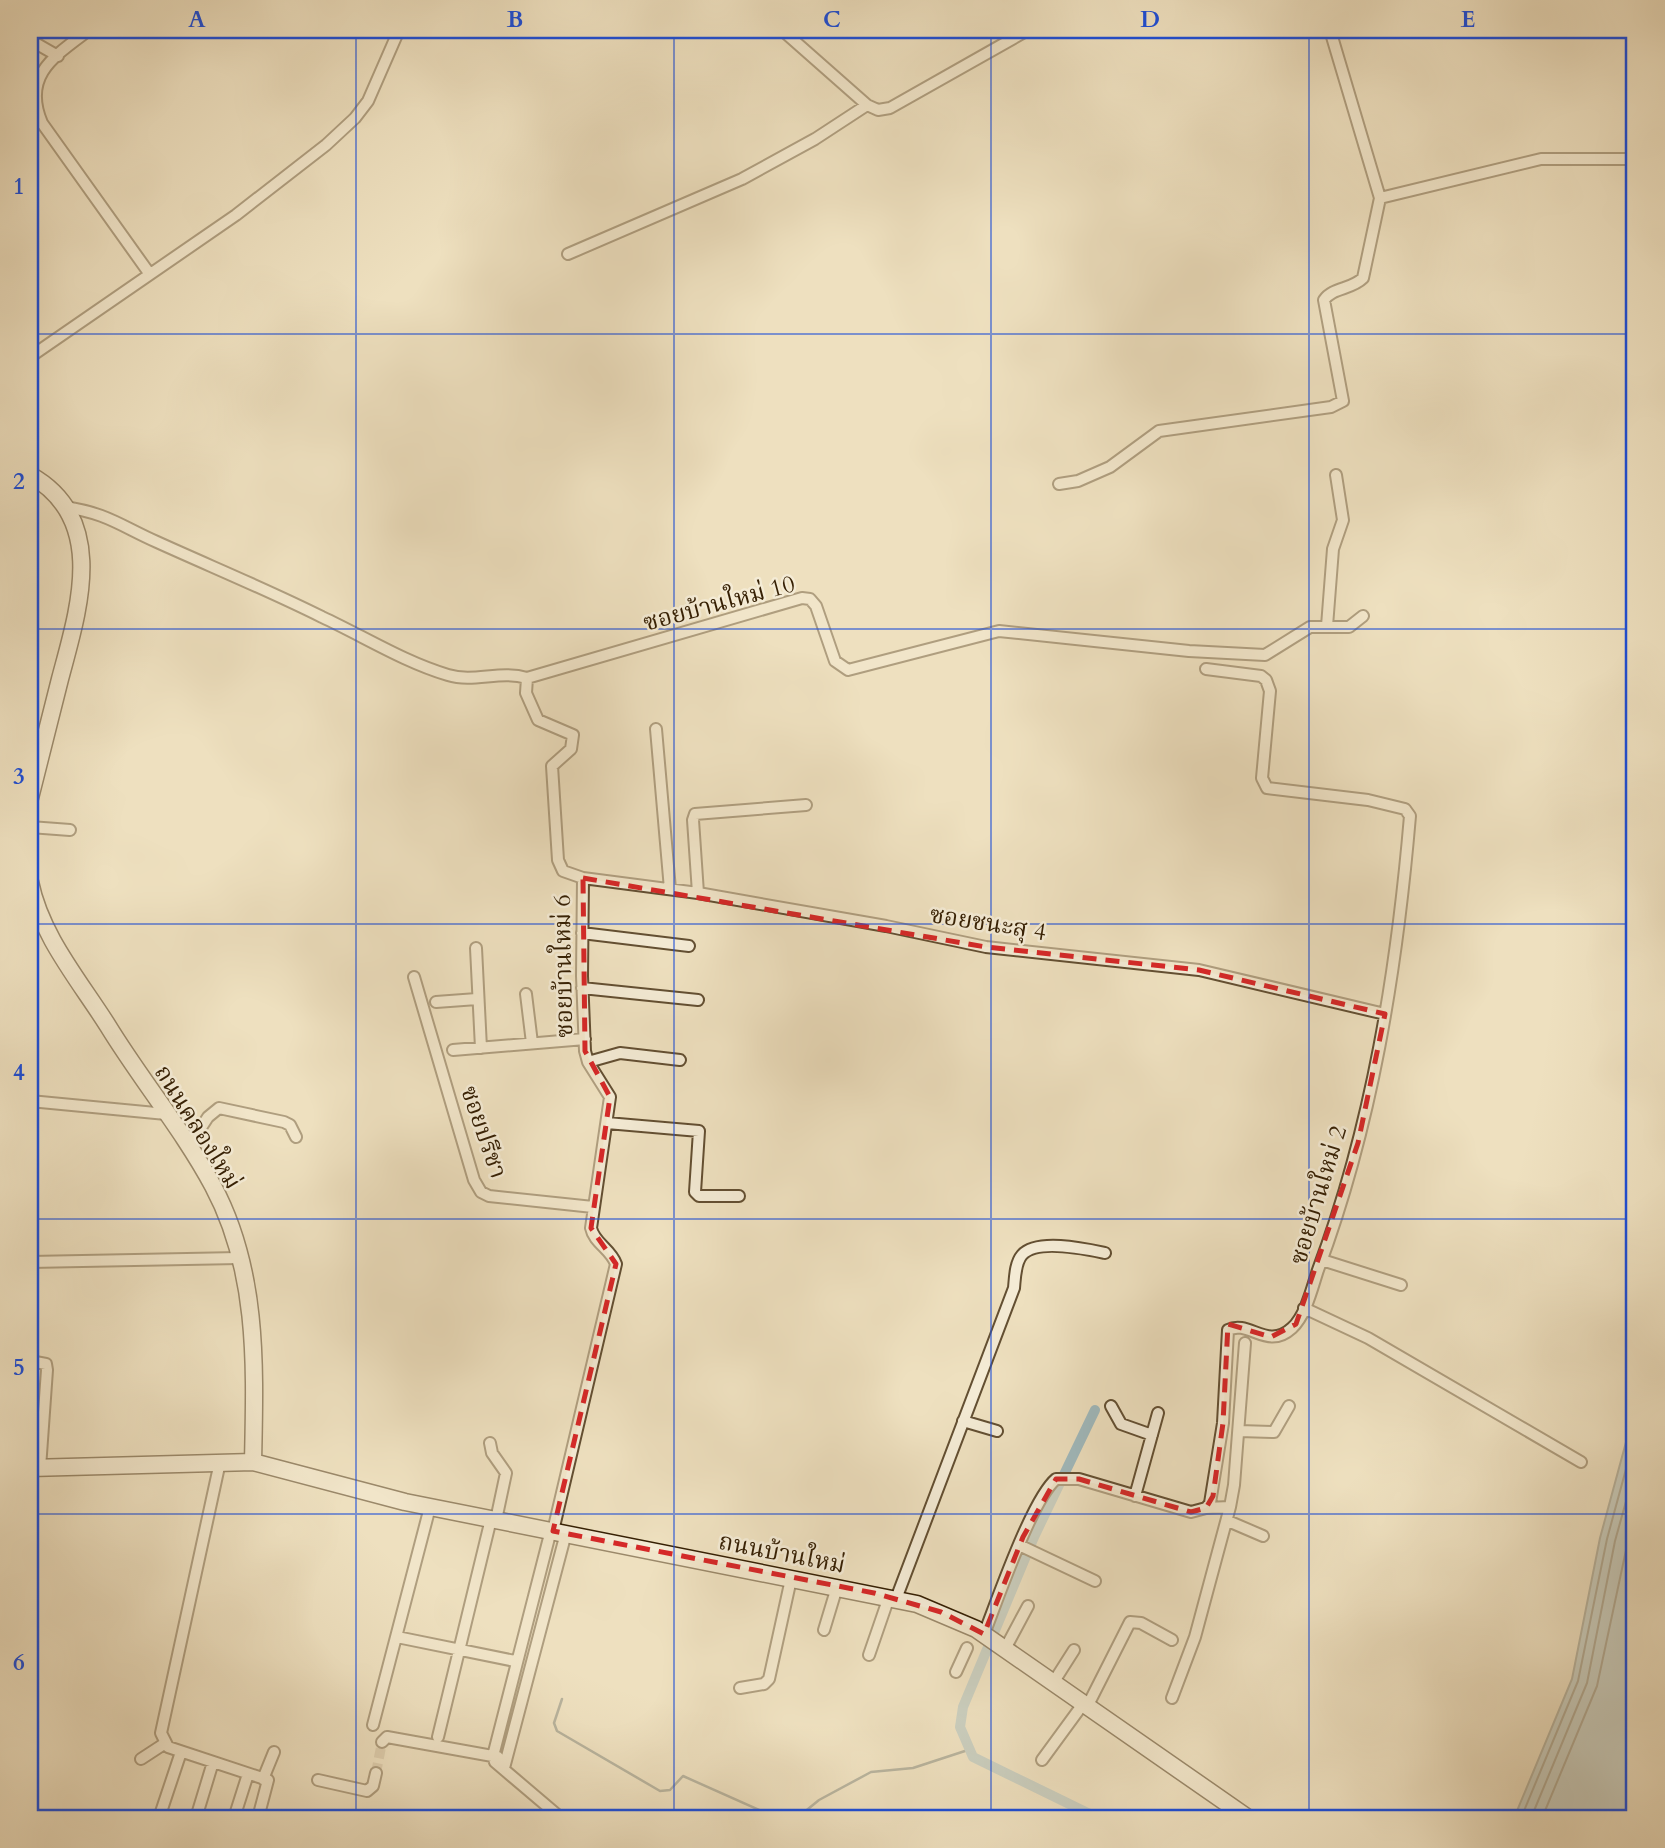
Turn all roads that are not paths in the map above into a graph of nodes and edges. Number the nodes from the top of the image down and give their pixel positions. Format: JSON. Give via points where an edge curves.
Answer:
{"nodes":[{"id":1,"x":89,"y":30,"type":"edge"},
{"id":2,"x":398,"y":30,"type":"edge"},
{"id":3,"x":782,"y":30,"type":"edge"},
{"id":4,"x":1028,"y":30,"type":"edge"},
{"id":5,"x":1330,"y":30,"type":"edge"},
{"id":6,"x":34,"y":43,"type":"edge"},
{"id":7,"x":58,"y":57,"type":"junction"},
{"id":8,"x":867,"y":106,"type":"junction"},
{"id":9,"x":1633,"y":159,"type":"dead end"},
{"id":10,"x":1380,"y":198,"type":"junction"},
{"id":11,"x":568,"y":254,"type":"dead end"},
{"id":12,"x":149,"y":273,"type":"junction"},
{"id":13,"x":30,"y":357,"type":"edge"},
{"id":14,"x":30,"y":475,"type":"edge"},
{"id":15,"x":1336,"y":475,"type":"dead end"},
{"id":16,"x":1059,"y":484,"type":"dead end"},
{"id":17,"x":63,"y":507,"type":"junction"},
{"id":18,"x":1363,"y":616,"type":"dead end"},
{"id":19,"x":1327,"y":626,"type":"junction"},
{"id":20,"x":1206,"y":668,"type":"dead end"},
{"id":21,"x":527,"y":678,"type":"junction"},
{"id":22,"x":656,"y":729,"type":"dead end"},
{"id":23,"x":30,"y":798,"type":"edge"},
{"id":24,"x":806,"y":805,"type":"dead end"},
{"id":25,"x":30,"y":828,"type":"edge"},
{"id":26,"x":70,"y":830,"type":"dead end"},
{"id":27,"x":583,"y":877,"type":"junction"},
{"id":28,"x":30,"y":882,"type":"edge"},
{"id":29,"x":670,"y":889,"type":"junction"},
{"id":30,"x":698,"y":893,"type":"junction"},
{"id":31,"x":32,"y":908,"type":"edge"},
{"id":32,"x":582,"y":933,"type":"junction"},
{"id":33,"x":689,"y":946,"type":"dead end"},
{"id":34,"x":476,"y":948,"type":"dead end"},
{"id":35,"x":414,"y":977,"type":"dead end"},
{"id":36,"x":582,"y":988,"type":"junction"},
{"id":37,"x":526,"y":994,"type":"dead end"},
{"id":38,"x":477,"y":999,"type":"junction"},
{"id":39,"x":698,"y":1000,"type":"dead end"},
{"id":40,"x":436,"y":1002,"type":"dead end"},
{"id":41,"x":1385,"y":1014,"type":"junction"},
{"id":42,"x":585,"y":1039,"type":"junction"},
{"id":43,"x":532,"y":1043,"type":"junction"},
{"id":44,"x":481,"y":1048,"type":"junction"},
{"id":45,"x":453,"y":1050,"type":"dead end"},
{"id":46,"x":680,"y":1060,"type":"dead end"},
{"id":47,"x":588,"y":1062,"type":"junction"},
{"id":48,"x":30,"y":1101,"type":"edge"},
{"id":49,"x":166,"y":1114,"type":"junction"},
{"id":50,"x":607,"y":1123,"type":"junction"},
{"id":51,"x":296,"y":1137,"type":"dead end"},
{"id":52,"x":188,"y":1146,"type":"junction"},
{"id":53,"x":739,"y":1196,"type":"dead end"},
{"id":54,"x":593,"y":1207,"type":"junction"},
{"id":55,"x":1105,"y":1254,"type":"dead end"},
{"id":56,"x":239,"y":1258,"type":"junction"},
{"id":57,"x":1322,"y":1260,"type":"junction"},
{"id":58,"x":30,"y":1262,"type":"edge"},
{"id":59,"x":1401,"y":1285,"type":"dead end"},
{"id":60,"x":1304,"y":1308,"type":"junction"},
{"id":61,"x":1245,"y":1343,"type":"dead end"},
{"id":62,"x":30,"y":1361,"type":"edge"},
{"id":63,"x":1111,"y":1406,"type":"dead end"},
{"id":64,"x":1289,"y":1406,"type":"dead end"},
{"id":65,"x":1158,"y":1413,"type":"dead end"},
{"id":66,"x":963,"y":1421,"type":"junction"},
{"id":67,"x":997,"y":1431,"type":"dead end"},
{"id":68,"x":1238,"y":1431,"type":"junction"},
{"id":69,"x":1152,"y":1435,"type":"junction"},
{"id":70,"x":490,"y":1443,"type":"dead end"},
{"id":71,"x":220,"y":1462,"type":"junction"},
{"id":72,"x":253,"y":1462,"type":"junction"},
{"id":73,"x":1581,"y":1462,"type":"dead end"},
{"id":74,"x":35,"y":1468,"type":"edge"},
{"id":75,"x":1135,"y":1496,"type":"junction"},
{"id":76,"x":430,"y":1507,"type":"junction"},
{"id":77,"x":1230,"y":1507,"type":"junction"},
{"id":78,"x":1206,"y":1508,"type":"junction"},
{"id":79,"x":494,"y":1519,"type":"junction"},
{"id":80,"x":1228,"y":1521,"type":"junction"},
{"id":81,"x":557,"y":1532,"type":"junction"},
{"id":82,"x":1263,"y":1536,"type":"dead end"},
{"id":83,"x":1019,"y":1545,"type":"junction"},
{"id":84,"x":791,"y":1579,"type":"junction"},
{"id":85,"x":1096,"y":1581,"type":"dead end"},
{"id":86,"x":836,"y":1587,"type":"junction"},
{"id":87,"x":892,"y":1598,"type":"junction"},
{"id":88,"x":1028,"y":1606,"type":"dead end"},
{"id":89,"x":824,"y":1630,"type":"dead end"},
{"id":90,"x":397,"y":1637,"type":"junction"},
{"id":91,"x":974,"y":1638,"type":"junction"},
{"id":92,"x":1172,"y":1640,"type":"dead end"},
{"id":93,"x":1004,"y":1649,"type":"junction"},
{"id":94,"x":1074,"y":1650,"type":"dead end"},
{"id":95,"x":457,"y":1651,"type":"junction"},
{"id":96,"x":869,"y":1655,"type":"dead end"},
{"id":97,"x":515,"y":1661,"type":"junction"},
{"id":98,"x":956,"y":1672,"type":"dead end"},
{"id":99,"x":1052,"y":1683,"type":"junction"},
{"id":100,"x":740,"y":1688,"type":"dead end"},
{"id":101,"x":1172,"y":1698,"type":"dead end"},
{"id":102,"x":1085,"y":1705,"type":"junction"},
{"id":103,"x":373,"y":1725,"type":"dead end"},
{"id":104,"x":438,"y":1737,"type":"dead end"},
{"id":105,"x":382,"y":1742,"type":"dead end"},
{"id":106,"x":164,"y":1744,"type":"junction"},
{"id":107,"x":181,"y":1752,"type":"junction"},
{"id":108,"x":274,"y":1752,"type":"dead end"},
{"id":109,"x":493,"y":1756,"type":"junction"},
{"id":110,"x":141,"y":1759,"type":"dead end"},
{"id":111,"x":1042,"y":1760,"type":"dead end"},
{"id":112,"x":213,"y":1762,"type":"junction"},
{"id":113,"x":506,"y":1763,"type":"junction"},
{"id":114,"x":376,"y":1773,"type":"dead end"},
{"id":115,"x":248,"y":1774,"type":"junction"},
{"id":116,"x":262,"y":1779,"type":"junction"},
{"id":117,"x":318,"y":1780,"type":"dead end"},
{"id":118,"x":159,"y":1818,"type":"edge"},
{"id":119,"x":196,"y":1818,"type":"edge"},
{"id":120,"x":234,"y":1818,"type":"edge"},
{"id":121,"x":258,"y":1818,"type":"edge"},
{"id":122,"x":561,"y":1818,"type":"edge"},
{"id":123,"x":1248,"y":1818,"type":"edge"}],
"edges":[{"from":1,"to":7,"type":"street"},
{"from":2,"to":12,"type":"street","via":[[373,91],[345,128],[236,215]]},
{"from":3,"to":8,"type":"street"},
{"from":4,"to":8,"type":"street","via":[[890,108]]},
{"from":5,"to":10,"type":"street"},
{"from":6,"to":7,"type":"street"},
{"from":7,"to":12,"type":"street","via":[[38,77],[34,89],[38,114]]},
{"from":8,"to":11,"type":"street","via":[[742,179]]},
{"from":9,"to":10,"type":"street","via":[[1541,159]]},
{"from":10,"to":16,"type":"street","via":[[1363,278],[1324,300],[1343,394],[1341,404],[1159,431],[1110,467]]},
{"from":12,"to":13,"type":"street"},
{"from":14,"to":17,"type":"street"},
{"from":15,"to":19,"type":"street","via":[[1343,520],[1333,549]]},
{"from":17,"to":21,"type":"street","name":"ซอยบ้านใหม่ 10","via":[[105,515],[449,676],[512,674]]},
{"from":17,"to":23,"type":"street","via":[[80,546],[78,613]]},
{"from":18,"to":19,"type":"street","name":"ซอยบ้านใหม่ 10","via":[[1349,627]]},
{"from":19,"to":21,"type":"street","name":"ซอยบ้านใหม่ 10","via":[[1310,627],[1265,655],[999,631],[848,670],[835,662],[816,606],[802,598]]},
{"from":20,"to":41,"type":"street","name":"ซอยบ้านใหม่ 2","via":[[1266,680],[1270,691],[1262,778],[1267,788],[1368,800],[1408,812],[1404,888]]},
{"from":21,"to":27,"type":"street","name":"ซอยบ้านใหม่ 6","via":[[526,693],[538,720],[573,735],[571,749],[553,762],[552,789],[561,869]]},
{"from":22,"to":29,"type":"street"},
{"from":24,"to":30,"type":"street","via":[[695,814]]},
{"from":25,"to":26,"type":"street"},
{"from":27,"to":29,"type":"street","name":"ซอยชนะสุ 4"},
{"from":27,"to":32,"type":"street","name":"ซอยบ้านใหม่ 6"},
{"from":28,"to":31,"type":"street","name":"ถนนคลองใหม่"},
{"from":29,"to":30,"type":"street","name":"ซอยชนะสุ 4"},
{"from":30,"to":41,"type":"street","name":"ซอยชนะสุ 4","via":[[986,947],[1199,970]]},
{"from":31,"to":49,"type":"street","name":"ถนนคลองใหม่"},
{"from":32,"to":33,"type":"street"},
{"from":32,"to":36,"type":"street","name":"ซอยบ้านใหม่ 6"},
{"from":34,"to":38,"type":"street"},
{"from":35,"to":54,"type":"street","name":"ซอยปรีชา","via":[[481,1192]]},
{"from":36,"to":39,"type":"street"},
{"from":36,"to":42,"type":"street","name":"ซอยบ้านใหม่ 6"},
{"from":37,"to":43,"type":"street"},
{"from":38,"to":40,"type":"street"},
{"from":38,"to":44,"type":"street"},
{"from":41,"to":57,"type":"street","name":"ซอยบ้านใหม่ 2","via":[[1358,1143]]},
{"from":42,"to":43,"type":"street"},
{"from":42,"to":47,"type":"street","name":"ซอยบ้านใหม่ 6"},
{"from":43,"to":44,"type":"street"},
{"from":44,"to":45,"type":"street"},
{"from":46,"to":47,"type":"street","via":[[620,1053]]},
{"from":47,"to":50,"type":"street","name":"ซอยบ้านใหม่ 6","via":[[608,1090]]},
{"from":48,"to":49,"type":"street"},
{"from":49,"to":52,"type":"street","name":"ถนนคลองใหม่"},
{"from":50,"to":53,"type":"street","via":[[699,1131],[695,1192],[699,1196]]},
{"from":50,"to":54,"type":"street","name":"ซอยบ้านใหม่ 6"},
{"from":51,"to":52,"type":"street","via":[[284,1122],[219,1108]]},
{"from":52,"to":56,"type":"street","name":"ถนนคลองใหม่","via":[[215,1189]]},
{"from":54,"to":81,"type":"street","name":"ซอยบ้านใหม่ 6","via":[[592,1233],[614,1255],[616,1270]]},
{"from":55,"to":66,"type":"street","via":[[1068,1246],[1024,1253]]},
{"from":56,"to":58,"type":"street"},
{"from":56,"to":72,"type":"street","name":"ถนนคลองใหม่","via":[[254,1337]]},
{"from":57,"to":59,"type":"street"},
{"from":57,"to":60,"type":"street","name":"ซอยบ้านใหม่ 2"},
{"from":60,"to":73,"type":"street","via":[[1368,1338]]},
{"from":60,"to":78,"type":"street","name":"ซอยบ้านใหม่ 2","via":[[1286,1333],[1228,1330],[1223,1423],[1213,1496]]},
{"from":61,"to":68,"type":"street"},
{"from":62,"to":74,"type":"street","via":[[40,1361],[47,1370]]},
{"from":63,"to":69,"type":"street","via":[[1121,1424]]},
{"from":64,"to":68,"type":"street","via":[[1274,1432]]},
{"from":65,"to":69,"type":"street"},
{"from":66,"to":67,"type":"street"},
{"from":66,"to":87,"type":"street"},
{"from":68,"to":77,"type":"street"},
{"from":69,"to":75,"type":"street"},
{"from":70,"to":79,"type":"street","via":[[506,1473]]},
{"from":71,"to":72,"type":"street","name":"ถนนบ้านใหม่"},
{"from":71,"to":74,"type":"street","name":"ถนนบ้านใหม่"},
{"from":71,"to":106,"type":"street","via":[[161,1733]]},
{"from":72,"to":76,"type":"street","name":"ถนนบ้านใหม่"},
{"from":75,"to":78,"type":"street","via":[[1191,1511]]},
{"from":75,"to":83,"type":"street","via":[[1079,1479],[1056,1479]]},
{"from":76,"to":79,"type":"street","name":"ถนนบ้านใหม่"},
{"from":76,"to":90,"type":"street"},
{"from":77,"to":78,"type":"street"},
{"from":77,"to":80,"type":"street"},
{"from":79,"to":81,"type":"street","name":"ถนนบ้านใหม่"},
{"from":79,"to":95,"type":"street"},
{"from":80,"to":82,"type":"street"},
{"from":80,"to":101,"type":"street","via":[[1195,1637]]},
{"from":81,"to":84,"type":"street","name":"ถนนบ้านใหม่"},
{"from":81,"to":97,"type":"street"},
{"from":81,"to":113,"type":"street"},
{"from":83,"to":85,"type":"street"},
{"from":83,"to":91,"type":"street"},
{"from":84,"to":86,"type":"street","name":"ถนนบ้านใหม่"},
{"from":84,"to":100,"type":"street","via":[[769,1679]]},
{"from":86,"to":87,"type":"street","name":"ถนนบ้านใหม่"},
{"from":86,"to":89,"type":"street"},
{"from":87,"to":91,"type":"street","name":"ถนนบ้านใหม่","via":[[941,1612]]},
{"from":87,"to":96,"type":"street"},
{"from":88,"to":93,"type":"street"},
{"from":90,"to":95,"type":"street"},
{"from":90,"to":103,"type":"street"},
{"from":91,"to":93,"type":"street","name":"ถนนบ้านใหม่"},
{"from":91,"to":98,"type":"street"},
{"from":92,"to":102,"type":"street","via":[[1130,1622]]},
{"from":93,"to":99,"type":"street","name":"ถนนบ้านใหม่"},
{"from":94,"to":99,"type":"street"},
{"from":95,"to":97,"type":"street"},
{"from":95,"to":104,"type":"street"},
{"from":97,"to":109,"type":"street"},
{"from":99,"to":102,"type":"street","name":"ถนนบ้านใหม่"},
{"from":102,"to":111,"type":"street"},
{"from":102,"to":123,"type":"street","name":"ถนนบ้านใหม่"},
{"from":105,"to":109,"type":"street","via":[[387,1737]]},
{"from":106,"to":107,"type":"street"},
{"from":106,"to":110,"type":"street"},
{"from":107,"to":112,"type":"street"},
{"from":107,"to":118,"type":"street"},
{"from":108,"to":116,"type":"street"},
{"from":109,"to":113,"type":"street"},
{"from":112,"to":115,"type":"street"},
{"from":112,"to":119,"type":"street"},
{"from":113,"to":122,"type":"street"},
{"from":114,"to":117,"type":"street","via":[[367,1791]]},
{"from":115,"to":116,"type":"street"},
{"from":115,"to":120,"type":"street"},
{"from":116,"to":121,"type":"street","via":[[269,1783]]}]}
